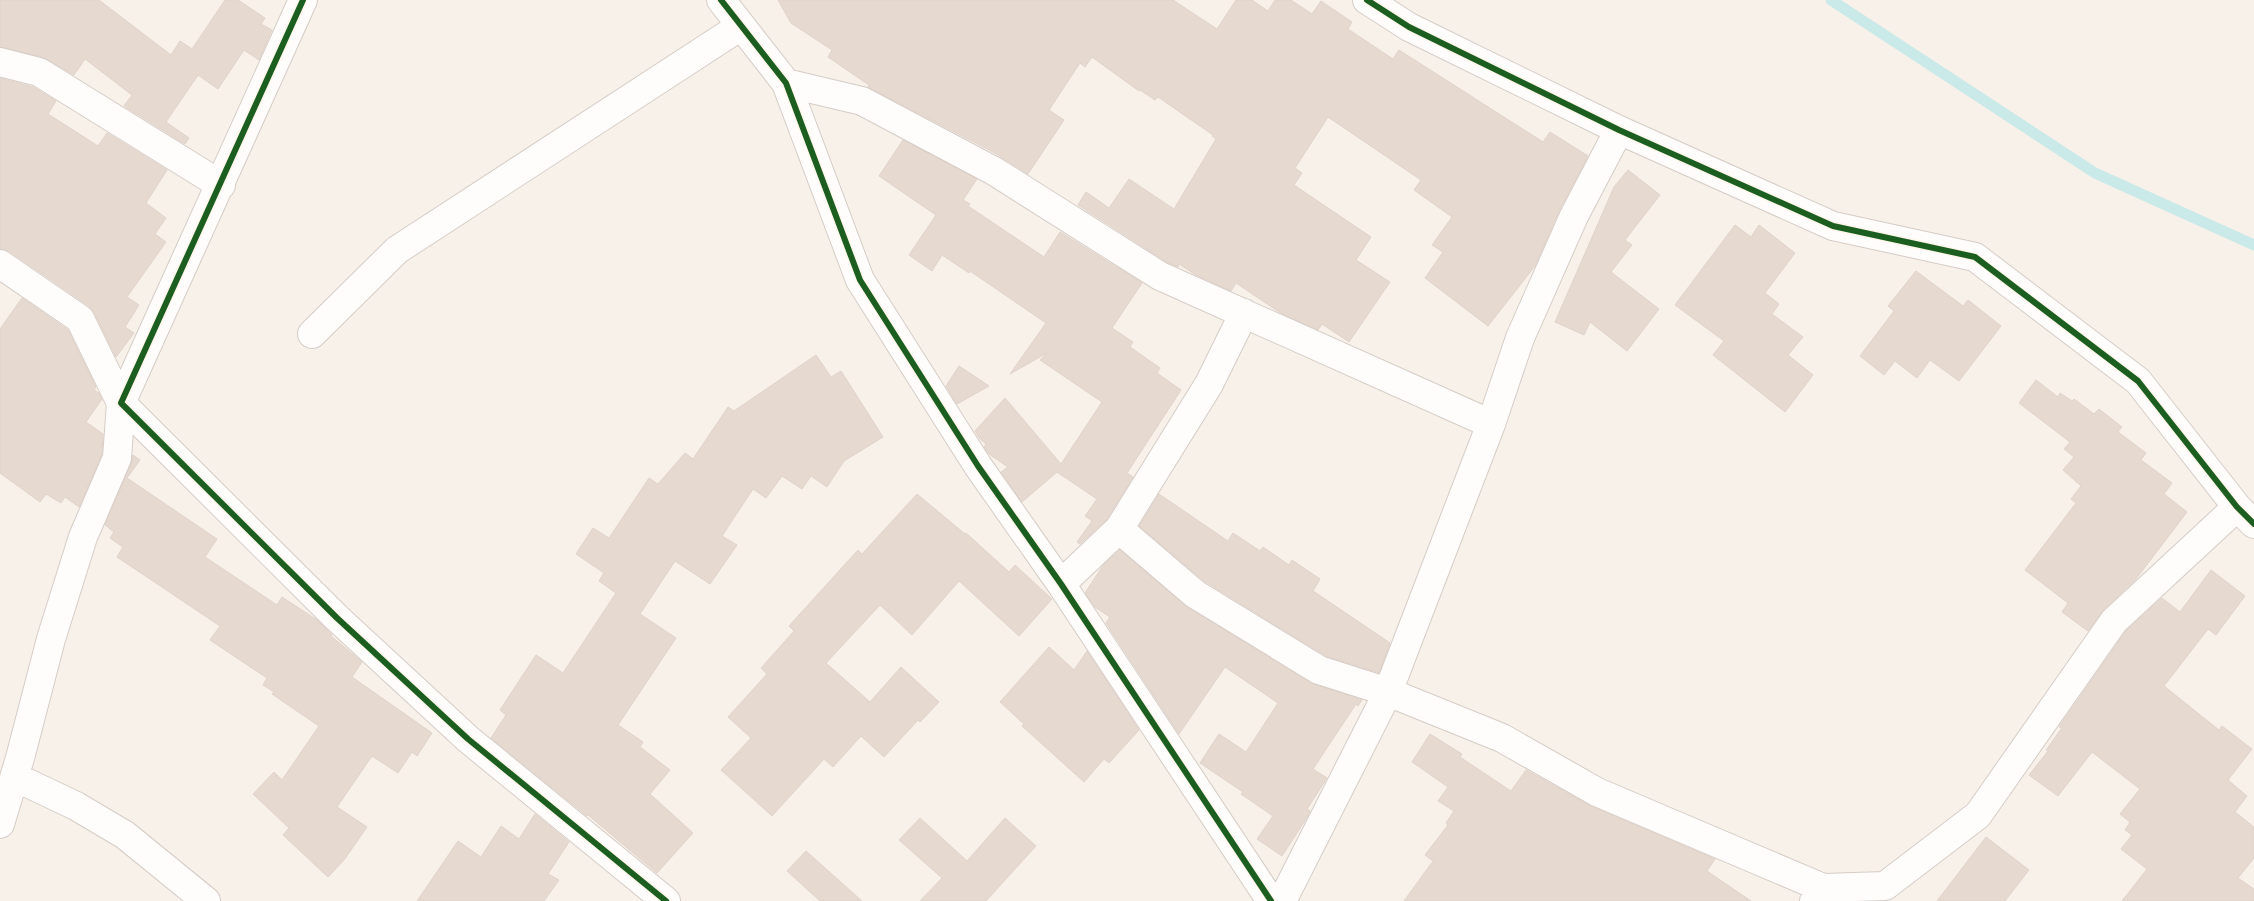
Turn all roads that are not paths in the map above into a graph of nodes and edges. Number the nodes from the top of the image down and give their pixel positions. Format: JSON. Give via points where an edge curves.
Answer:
{"nodes":[{"id":1,"x":303,"y":0,"type":"edge"},
{"id":2,"x":721,"y":0,"type":"edge"},
{"id":3,"x":1366,"y":0,"type":"edge"},
{"id":4,"x":742,"y":26,"type":"junction"},
{"id":5,"x":0,"y":62,"type":"edge"},
{"id":6,"x":786,"y":83,"type":"junction"},
{"id":7,"x":1619,"y":130,"type":"junction"},
{"id":8,"x":221,"y":185,"type":"junction"},
{"id":9,"x":0,"y":264,"type":"edge"},
{"id":10,"x":1244,"y":313,"type":"junction"},
{"id":11,"x":312,"y":334,"type":"dead end"},
{"id":12,"x":121,"y":403,"type":"junction"},
{"id":13,"x":1491,"y":424,"type":"junction"},
{"id":14,"x":2246,"y":516,"type":"edge"},
{"id":15,"x":1119,"y":528,"type":"junction"},
{"id":16,"x":1061,"y":584,"type":"junction"},
{"id":17,"x":1388,"y":692,"type":"junction"},
{"id":18,"x":15,"y":777,"type":"junction"},
{"id":19,"x":0,"y":824,"type":"edge"},
{"id":20,"x":1819,"y":894,"type":"edge"},
{"id":21,"x":206,"y":901,"type":"edge"},
{"id":22,"x":666,"y":901,"type":"edge"},
{"id":23,"x":1271,"y":901,"type":"edge"},
{"id":24,"x":1282,"y":901,"type":"edge"}],
"edges":[{"from":1,"to":8,"type":"street"},
{"from":2,"to":4,"type":"street"},
{"from":3,"to":7,"type":"street","via":[[1409,27]]},
{"from":4,"to":6,"type":"street"},
{"from":4,"to":11,"type":"street","via":[[397,250]]},
{"from":5,"to":8,"type":"street","via":[[39,72]]},
{"from":6,"to":10,"type":"street","via":[[862,102],[994,171],[1160,276]]},
{"from":6,"to":16,"type":"street","via":[[860,280],[978,466]]},
{"from":7,"to":13,"type":"street","via":[[1574,216],[1520,338]]},
{"from":7,"to":14,"type":"street","via":[[1833,226],[1975,257],[2138,381]]},
{"from":8,"to":12,"type":"street"},
{"from":9,"to":12,"type":"street","via":[[80,318]]},
{"from":10,"to":13,"type":"street"},
{"from":10,"to":15,"type":"street","via":[[1209,384]]},
{"from":12,"to":18,"type":"street","via":[[117,458],[83,538],[51,638]]},
{"from":12,"to":22,"type":"street","via":[[336,618],[460,732]]},
{"from":13,"to":17,"type":"street"},
{"from":14,"to":20,"type":"street","via":[[2114,621],[1978,815],[1885,886]]},
{"from":15,"to":16,"type":"street"},
{"from":15,"to":17,"type":"street","via":[[1211,605],[1319,670]]},
{"from":16,"to":23,"type":"street"},
{"from":17,"to":20,"type":"street","via":[[1502,738],[1597,792]]},
{"from":17,"to":24,"type":"street"},
{"from":18,"to":19,"type":"street"},
{"from":18,"to":21,"type":"street","via":[[76,806],[125,835]]}]}
